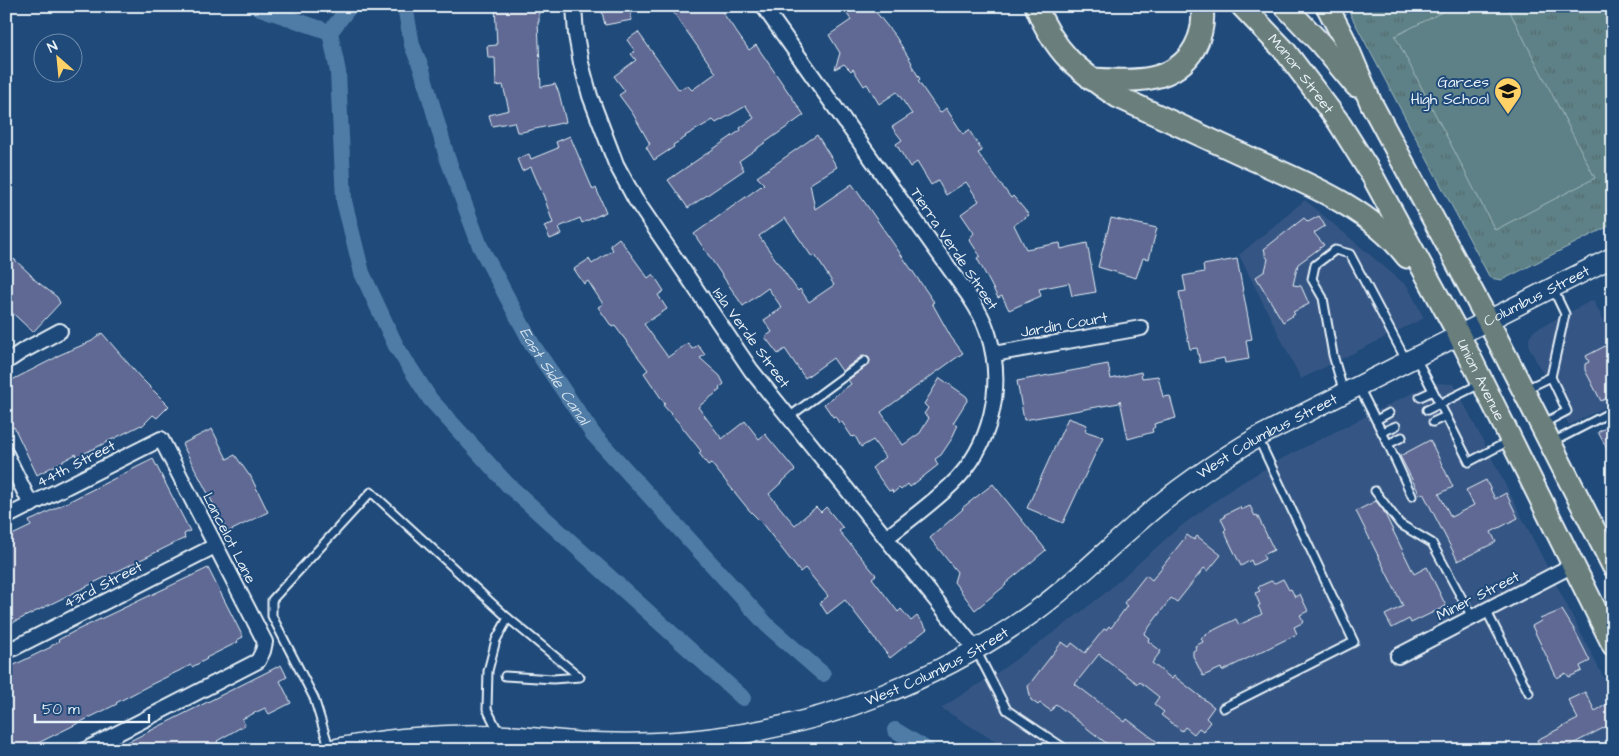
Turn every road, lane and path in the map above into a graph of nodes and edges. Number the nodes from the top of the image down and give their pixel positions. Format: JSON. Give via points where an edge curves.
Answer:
{"nodes":[{"id":1,"x":574,"y":6,"type":"edge"},
{"id":2,"x":763,"y":6,"type":"edge"},
{"id":3,"x":1036,"y":6,"type":"edge"},
{"id":4,"x":1202,"y":6,"type":"edge"},
{"id":5,"x":1242,"y":6,"type":"edge"},
{"id":6,"x":1285,"y":6,"type":"edge"},
{"id":7,"x":1327,"y":6,"type":"edge"},
{"id":8,"x":1090,"y":79,"type":"junction"},
{"id":9,"x":1371,"y":103,"type":"junction"},
{"id":10,"x":1338,"y":121,"type":"joint"},
{"id":11,"x":1613,"y":257,"type":"edge"},
{"id":12,"x":1552,"y":288,"type":"junction"},
{"id":13,"x":1444,"y":307,"type":"junction"},
{"id":14,"x":1488,"y":321,"type":"junction"},
{"id":15,"x":1141,"y":328,"type":"dead end"},
{"id":16,"x":60,"y":331,"type":"dead end"},
{"id":17,"x":1459,"y":335,"type":"junction"},
{"id":18,"x":994,"y":354,"type":"junction"},
{"id":19,"x":1411,"y":360,"type":"junction"},
{"id":20,"x":865,"y":361,"type":"dead end"},
{"id":21,"x":6,"y":362,"type":"edge"},
{"id":22,"x":1551,"y":377,"type":"junction"},
{"id":23,"x":1482,"y":382,"type":"junction"},
{"id":24,"x":1351,"y":390,"type":"junction"},
{"id":25,"x":1523,"y":390,"type":"junction"},
{"id":26,"x":1433,"y":391,"type":"junction"},
{"id":27,"x":1420,"y":398,"type":"dead end"},
{"id":28,"x":1440,"y":404,"type":"junction"},
{"id":29,"x":1427,"y":410,"type":"dead end"},
{"id":30,"x":1613,"y":411,"type":"edge"},
{"id":31,"x":1389,"y":413,"type":"dead end"},
{"id":32,"x":1446,"y":416,"type":"junction"},
{"id":33,"x":788,"y":417,"type":"junction"},
{"id":34,"x":1376,"y":420,"type":"junction"},
{"id":35,"x":1433,"y":422,"type":"dead end"},
{"id":36,"x":1396,"y":426,"type":"dead end"},
{"id":37,"x":1382,"y":432,"type":"junction"},
{"id":38,"x":1546,"y":434,"type":"junction"},
{"id":39,"x":1402,"y":437,"type":"dead end"},
{"id":40,"x":1258,"y":438,"type":"junction"},
{"id":41,"x":161,"y":440,"type":"joint"},
{"id":42,"x":1511,"y":440,"type":"junction"},
{"id":43,"x":1388,"y":444,"type":"junction"},
{"id":44,"x":6,"y":454,"type":"edge"},
{"id":45,"x":1375,"y":491,"type":"dead end"},
{"id":46,"x":1412,"y":496,"type":"dead end"},
{"id":47,"x":31,"y":505,"type":"junction"},
{"id":48,"x":6,"y":517,"type":"edge"},
{"id":49,"x":886,"y":538,"type":"junction"},
{"id":50,"x":215,"y":546,"type":"junction"},
{"id":51,"x":1610,"y":553,"type":"edge"},
{"id":52,"x":1573,"y":565,"type":"junction"},
{"id":53,"x":1486,"y":610,"type":"junction"},
{"id":54,"x":1472,"y":617,"type":"junction"},
{"id":55,"x":508,"y":618,"type":"junction"},
{"id":56,"x":1613,"y":645,"type":"edge"},
{"id":57,"x":976,"y":650,"type":"junction"},
{"id":58,"x":6,"y":652,"type":"edge"},
{"id":59,"x":1398,"y":656,"type":"dead end"},
{"id":60,"x":505,"y":676,"type":"dead end"},
{"id":61,"x":1529,"y":693,"type":"dead end"},
{"id":62,"x":1223,"y":708,"type":"dead end"},
{"id":63,"x":499,"y":743,"type":"edge"},
{"id":64,"x":647,"y":746,"type":"edge"},
{"id":65,"x":85,"y":750,"type":"edge"},
{"id":66,"x":330,"y":750,"type":"edge"},
{"id":67,"x":1067,"y":750,"type":"edge"}],
"edges":[{"from":1,"to":33,"type":"street","name":"Isla Verde Street","via":[[581,63],[616,164],[635,200],[733,344]]},
{"from":2,"to":18,"type":"street","name":"Tierra Verde Street","via":[[969,296],[988,332]]},
{"from":3,"to":8,"type":"main road","via":[[1054,42]]},
{"from":4,"to":8,"type":"main road","via":[[1204,18],[1200,36],[1190,56],[1177,67],[1147,80]]},
{"from":5,"to":10,"type":"main road","name":"Manor Street","via":[[1285,51]]},
{"from":6,"to":9,"type":"main road","name":"Manor Street"},
{"from":7,"to":9,"type":"main road"},
{"from":8,"to":13,"type":"main road","via":[[1118,97],[1318,190],[1366,217],[1395,241]]},
{"from":9,"to":14,"type":"main road"},
{"from":10,"to":13,"type":"main road","name":"Union Avenue","via":[[1373,177]]},
{"from":11,"to":12,"type":"main road","name":"Columbus Street"},
{"from":12,"to":14,"type":"main road","name":"Columbus Street"},
{"from":12,"to":22,"type":"lane","via":[[1565,314]]},
{"from":13,"to":17,"type":"main road","name":"Union Avenue"},
{"from":14,"to":17,"type":"main road","name":"Columbus Street"},
{"from":14,"to":25,"type":"main road"},
{"from":15,"to":18,"type":"street","name":"Jardin Court"},
{"from":16,"to":21,"type":"street"},
{"from":17,"to":19,"type":"main road","name":"West Columbus Street"},
{"from":17,"to":23,"type":"main road","name":"Union Avenue"},
{"from":18,"to":49,"type":"street","name":"Tierra Verde Street","via":[[994,406],[980,446],[952,485]]},
{"from":19,"to":24,"type":"main road","name":"West Columbus Street"},
{"from":19,"to":24,"type":"lane","via":[[1350,254],[1335,250],[1315,265],[1312,279],[1323,298],[1333,355]]},
{"from":19,"to":26,"type":"lane"},
{"from":20,"to":33,"type":"lane"},
{"from":22,"to":25,"type":"lane"},
{"from":22,"to":38,"type":"lane","via":[[1567,411]]},
{"from":23,"to":28,"type":"lane"},
{"from":23,"to":42,"type":"main road","name":"Union Avenue"},
{"from":24,"to":34,"type":"lane"},
{"from":24,"to":40,"type":"main road","name":"West Columbus Street"},
{"from":25,"to":38,"type":"main road"},
{"from":26,"to":27,"type":"lane"},
{"from":26,"to":28,"type":"lane"},
{"from":28,"to":29,"type":"lane"},
{"from":28,"to":32,"type":"lane"},
{"from":30,"to":38,"type":"lane"},
{"from":31,"to":34,"type":"lane"},
{"from":32,"to":35,"type":"lane"},
{"from":32,"to":42,"type":"lane","via":[[1469,462]]},
{"from":33,"to":49,"type":"street","name":"Isla Verde Street"},
{"from":34,"to":37,"type":"lane"},
{"from":36,"to":37,"type":"lane"},
{"from":37,"to":43,"type":"lane"},
{"from":38,"to":51,"type":"main road"},
{"from":39,"to":43,"type":"lane"},
{"from":40,"to":57,"type":"main road","name":"West Columbus Street","via":[[1177,490],[1075,580],[1037,610]]},
{"from":40,"to":62,"type":"lane","via":[[1354,642]]},
{"from":41,"to":47,"type":"street","name":"44th Street"},
{"from":41,"to":50,"type":"street","name":"Lancelot Lane"},
{"from":42,"to":52,"type":"main road","name":"Union Avenue"},
{"from":43,"to":46,"type":"lane"},
{"from":44,"to":47,"type":"street"},
{"from":45,"to":54,"type":"lane","via":[[1400,524],[1432,543]]},
{"from":47,"to":48,"type":"street","name":"44th Street"},
{"from":49,"to":57,"type":"street","name":"Isla Verde Street"},
{"from":50,"to":58,"type":"street","name":"43rd Street"},
{"from":50,"to":65,"type":"street","name":"Lancelot Lane","via":[[265,642],[258,661]]},
{"from":52,"to":53,"type":"street","name":"Miner Street"},
{"from":52,"to":56,"type":"main road","name":"Union Avenue"},
{"from":53,"to":54,"type":"street","name":"Miner Street"},
{"from":53,"to":61,"type":"lane"},
{"from":54,"to":59,"type":"street","name":"Miner Street"},
{"from":55,"to":60,"type":"lane","via":[[580,677]]},
{"from":55,"to":63,"type":"lane","via":[[496,640],[488,671],[487,709]]},
{"from":55,"to":66,"type":"lane","via":[[370,492],[272,600],[272,616],[314,698]]},
{"from":57,"to":64,"type":"main road","name":"West Columbus Street","via":[[893,691],[806,720],[759,731]]},
{"from":57,"to":67,"type":"lane","via":[[1007,710]]},
{"from":63,"to":64,"type":"main road","name":"West Columbus Street"},
{"from":63,"to":66,"type":"main road","name":"West Columbus Street","via":[[453,735],[405,738]]}]}
